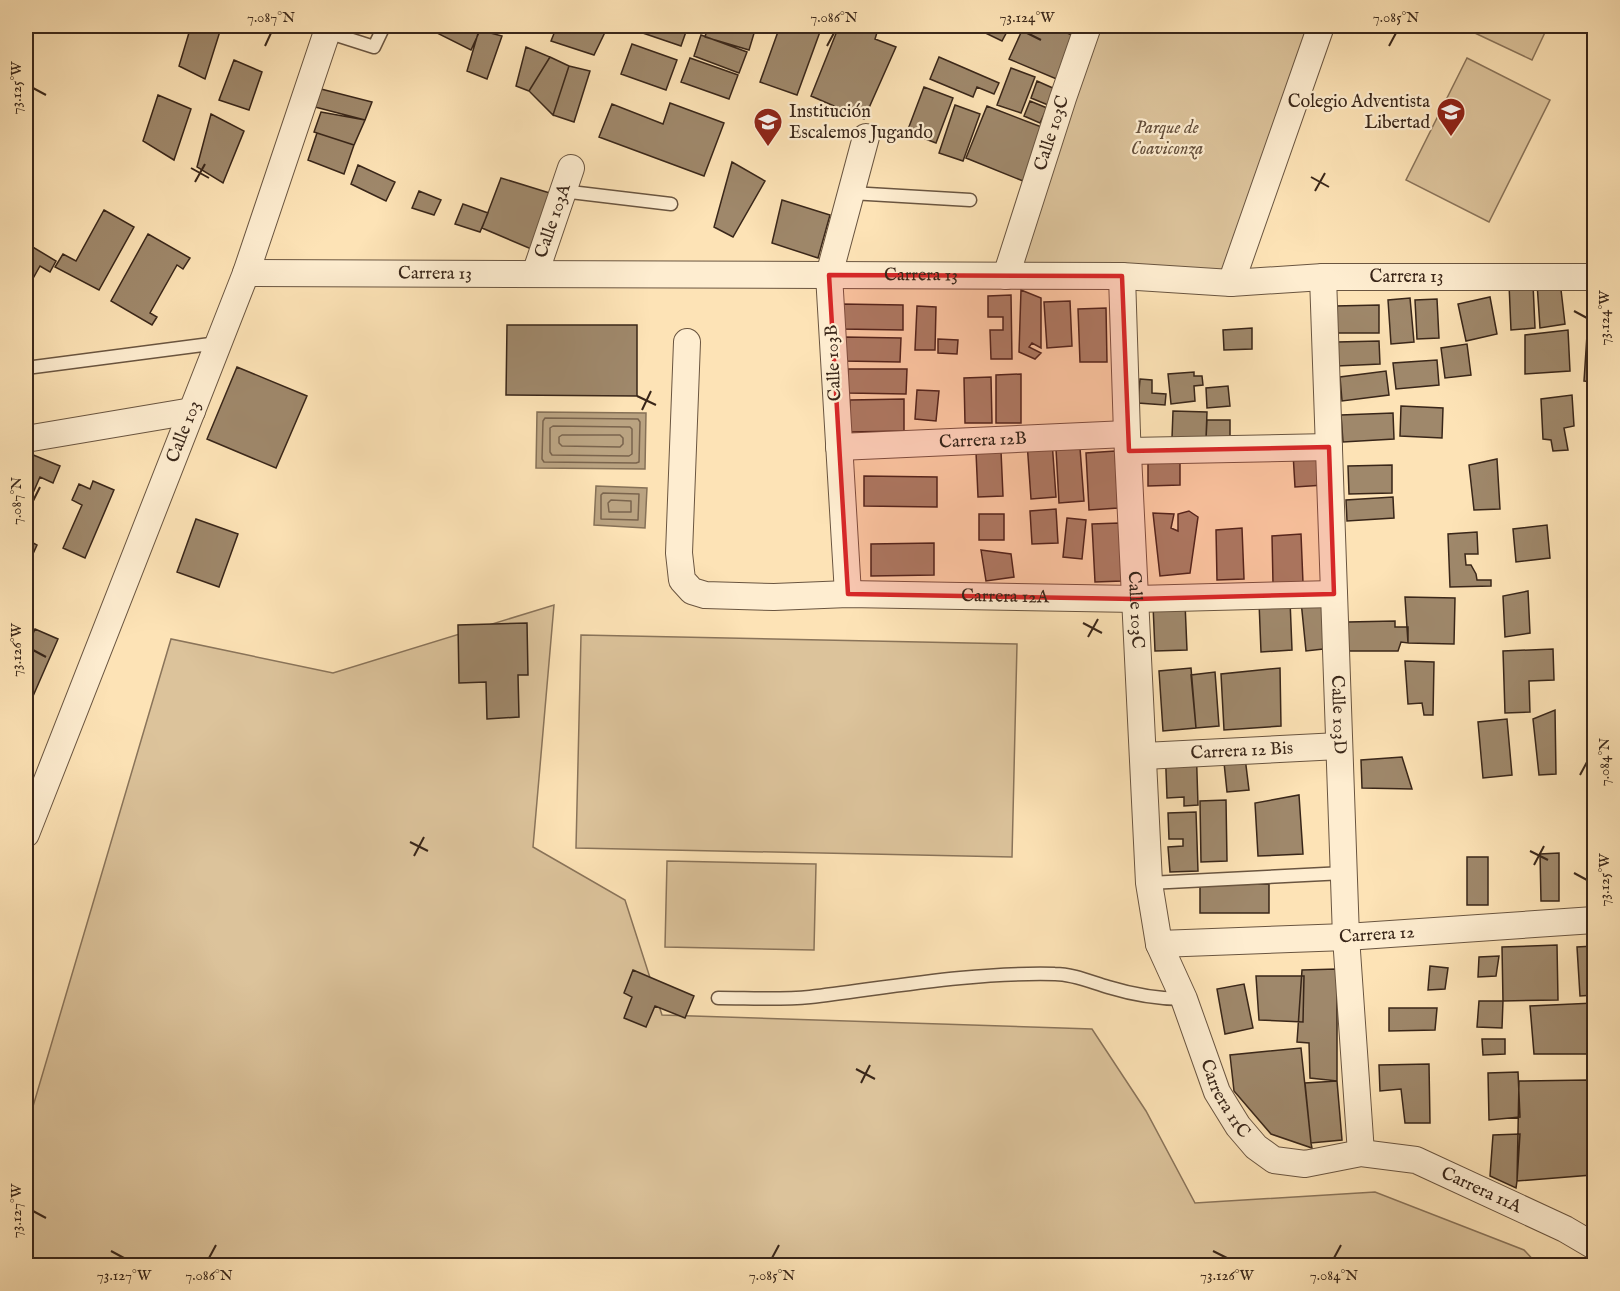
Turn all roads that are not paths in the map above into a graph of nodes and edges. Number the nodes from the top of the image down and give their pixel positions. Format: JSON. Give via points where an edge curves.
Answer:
{"nodes":[{"id":1,"x":384,"y":26,"type":"edge"},
{"id":2,"x":1088,"y":26,"type":"edge"},
{"id":3,"x":1321,"y":26,"type":"edge"},
{"id":4,"x":328,"y":29,"type":"edge"},
{"id":5,"x":866,"y":136,"type":"dead end"},
{"id":6,"x":566,"y":179,"type":"joint"},
{"id":7,"x":851,"y":193,"type":"junction"},
{"id":8,"x":970,"y":200,"type":"dead end"},
{"id":9,"x":671,"y":204,"type":"dead end"},
{"id":10,"x":246,"y":273,"type":"junction"},
{"id":11,"x":535,"y":274,"type":"junction"},
{"id":12,"x":829,"y":275,"type":"junction"},
{"id":13,"x":1006,"y":276,"type":"junction"},
{"id":14,"x":1122,"y":276,"type":"junction"},
{"id":15,"x":1323,"y":277,"type":"junction"},
{"id":16,"x":1594,"y":277,"type":"edge"},
{"id":17,"x":1231,"y":283,"type":"junction"},
{"id":18,"x":687,"y":342,"type":"dead end"},
{"id":19,"x":218,"y":343,"type":"junction"},
{"id":20,"x":26,"y":368,"type":"edge"},
{"id":21,"x":192,"y":411,"type":"junction"},
{"id":22,"x":26,"y":439,"type":"edge"},
{"id":23,"x":1128,"y":443,"type":"junction"},
{"id":24,"x":839,"y":447,"type":"junction"},
{"id":25,"x":1329,"y":447,"type":"junction"},
{"id":26,"x":848,"y":594,"type":"junction"},
{"id":27,"x":1334,"y":594,"type":"junction"},
{"id":28,"x":1136,"y":599,"type":"junction"},
{"id":29,"x":1340,"y":746,"type":"junction"},
{"id":30,"x":1144,"y":756,"type":"junction"},
{"id":31,"x":26,"y":834,"type":"edge"},
{"id":32,"x":1344,"y":873,"type":"junction"},
{"id":33,"x":1149,"y":884,"type":"junction"},
{"id":34,"x":1594,"y":920,"type":"edge"},
{"id":35,"x":1346,"y":937,"type":"junction"},
{"id":36,"x":1159,"y":944,"type":"junction"},
{"id":37,"x":718,"y":998,"type":"dead end"},
{"id":38,"x":1184,"y":999,"type":"junction"},
{"id":39,"x":1361,"y":1153,"type":"junction"},
{"id":40,"x":1594,"y":1246,"type":"edge"}],
"edges":[{"from":1,"to":4,"type":"lane","via":[[374,47]]},
{"from":2,"to":13,"type":"street","name":"Calle 103C"},
{"from":3,"to":17,"type":"street"},
{"from":4,"to":10,"type":"street","name":"Calle 103"},
{"from":5,"to":7,"type":"street","name":"Calle 103B"},
{"from":6,"to":9,"type":"lane"},
{"from":6,"to":11,"type":"street","name":"Calle 103A"},
{"from":7,"to":8,"type":"lane"},
{"from":7,"to":12,"type":"street","name":"Calle 103B"},
{"from":10,"to":11,"type":"street","name":"Carrera 13"},
{"from":10,"to":19,"type":"street","name":"Calle 103"},
{"from":11,"to":12,"type":"street","name":"Carrera 13"},
{"from":12,"to":13,"type":"street","name":"Carrera 13"},
{"from":12,"to":24,"type":"street","name":"Calle 103B"},
{"from":13,"to":14,"type":"street","name":"Carrera 13"},
{"from":14,"to":17,"type":"street","name":"Carrera 13"},
{"from":14,"to":23,"type":"street","name":"Calle 103C"},
{"from":15,"to":16,"type":"street","name":"Carrera 13"},
{"from":15,"to":17,"type":"street","name":"Carrera 13"},
{"from":15,"to":25,"type":"street","name":"Calle 103D"},
{"from":18,"to":26,"type":"street","name":"Carrera 12A","via":[[679,553],[682,580],[692,591],[705,595]]},
{"from":19,"to":20,"type":"lane"},
{"from":19,"to":21,"type":"street","name":"Calle 103"},
{"from":21,"to":22,"type":"street"},
{"from":21,"to":31,"type":"street","name":"Calle 103"},
{"from":23,"to":24,"type":"street","name":"Carrera 12B"},
{"from":23,"to":25,"type":"street","name":"Carrera 12B"},
{"from":23,"to":28,"type":"street","name":"Calle 103C"},
{"from":24,"to":26,"type":"street","name":"Calle 103B"},
{"from":25,"to":27,"type":"street","name":"Calle 103D"},
{"from":26,"to":28,"type":"street","name":"Carrera 12A"},
{"from":27,"to":28,"type":"street","name":"Carrera 12A"},
{"from":27,"to":29,"type":"street","name":"Calle 103D"},
{"from":28,"to":30,"type":"street","name":"Calle 103C"},
{"from":29,"to":30,"type":"street","name":"Carrera 12 Bis"},
{"from":29,"to":32,"type":"street","name":"Calle 103D"},
{"from":30,"to":33,"type":"street","name":"Calle 103C"},
{"from":32,"to":33,"type":"lane"},
{"from":32,"to":35,"type":"street","name":"Calle 103D"},
{"from":33,"to":36,"type":"street","name":"Calle 103C"},
{"from":34,"to":35,"type":"street","name":"Carrera 12"},
{"from":35,"to":36,"type":"street","name":"Carrera 12"},
{"from":35,"to":39,"type":"street","name":"Calle 103D"},
{"from":36,"to":38,"type":"street","name":"Carrera 11C"},
{"from":37,"to":38,"type":"lane","via":[[807,997],[971,976],[1058,974],[1109,988]]},
{"from":38,"to":39,"type":"street","name":"Carrera 11C","via":[[1217,1092],[1256,1147],[1274,1160],[1305,1164]]},
{"from":39,"to":40,"type":"street","name":"Carrera 11A","via":[[1416,1160]]}]}
